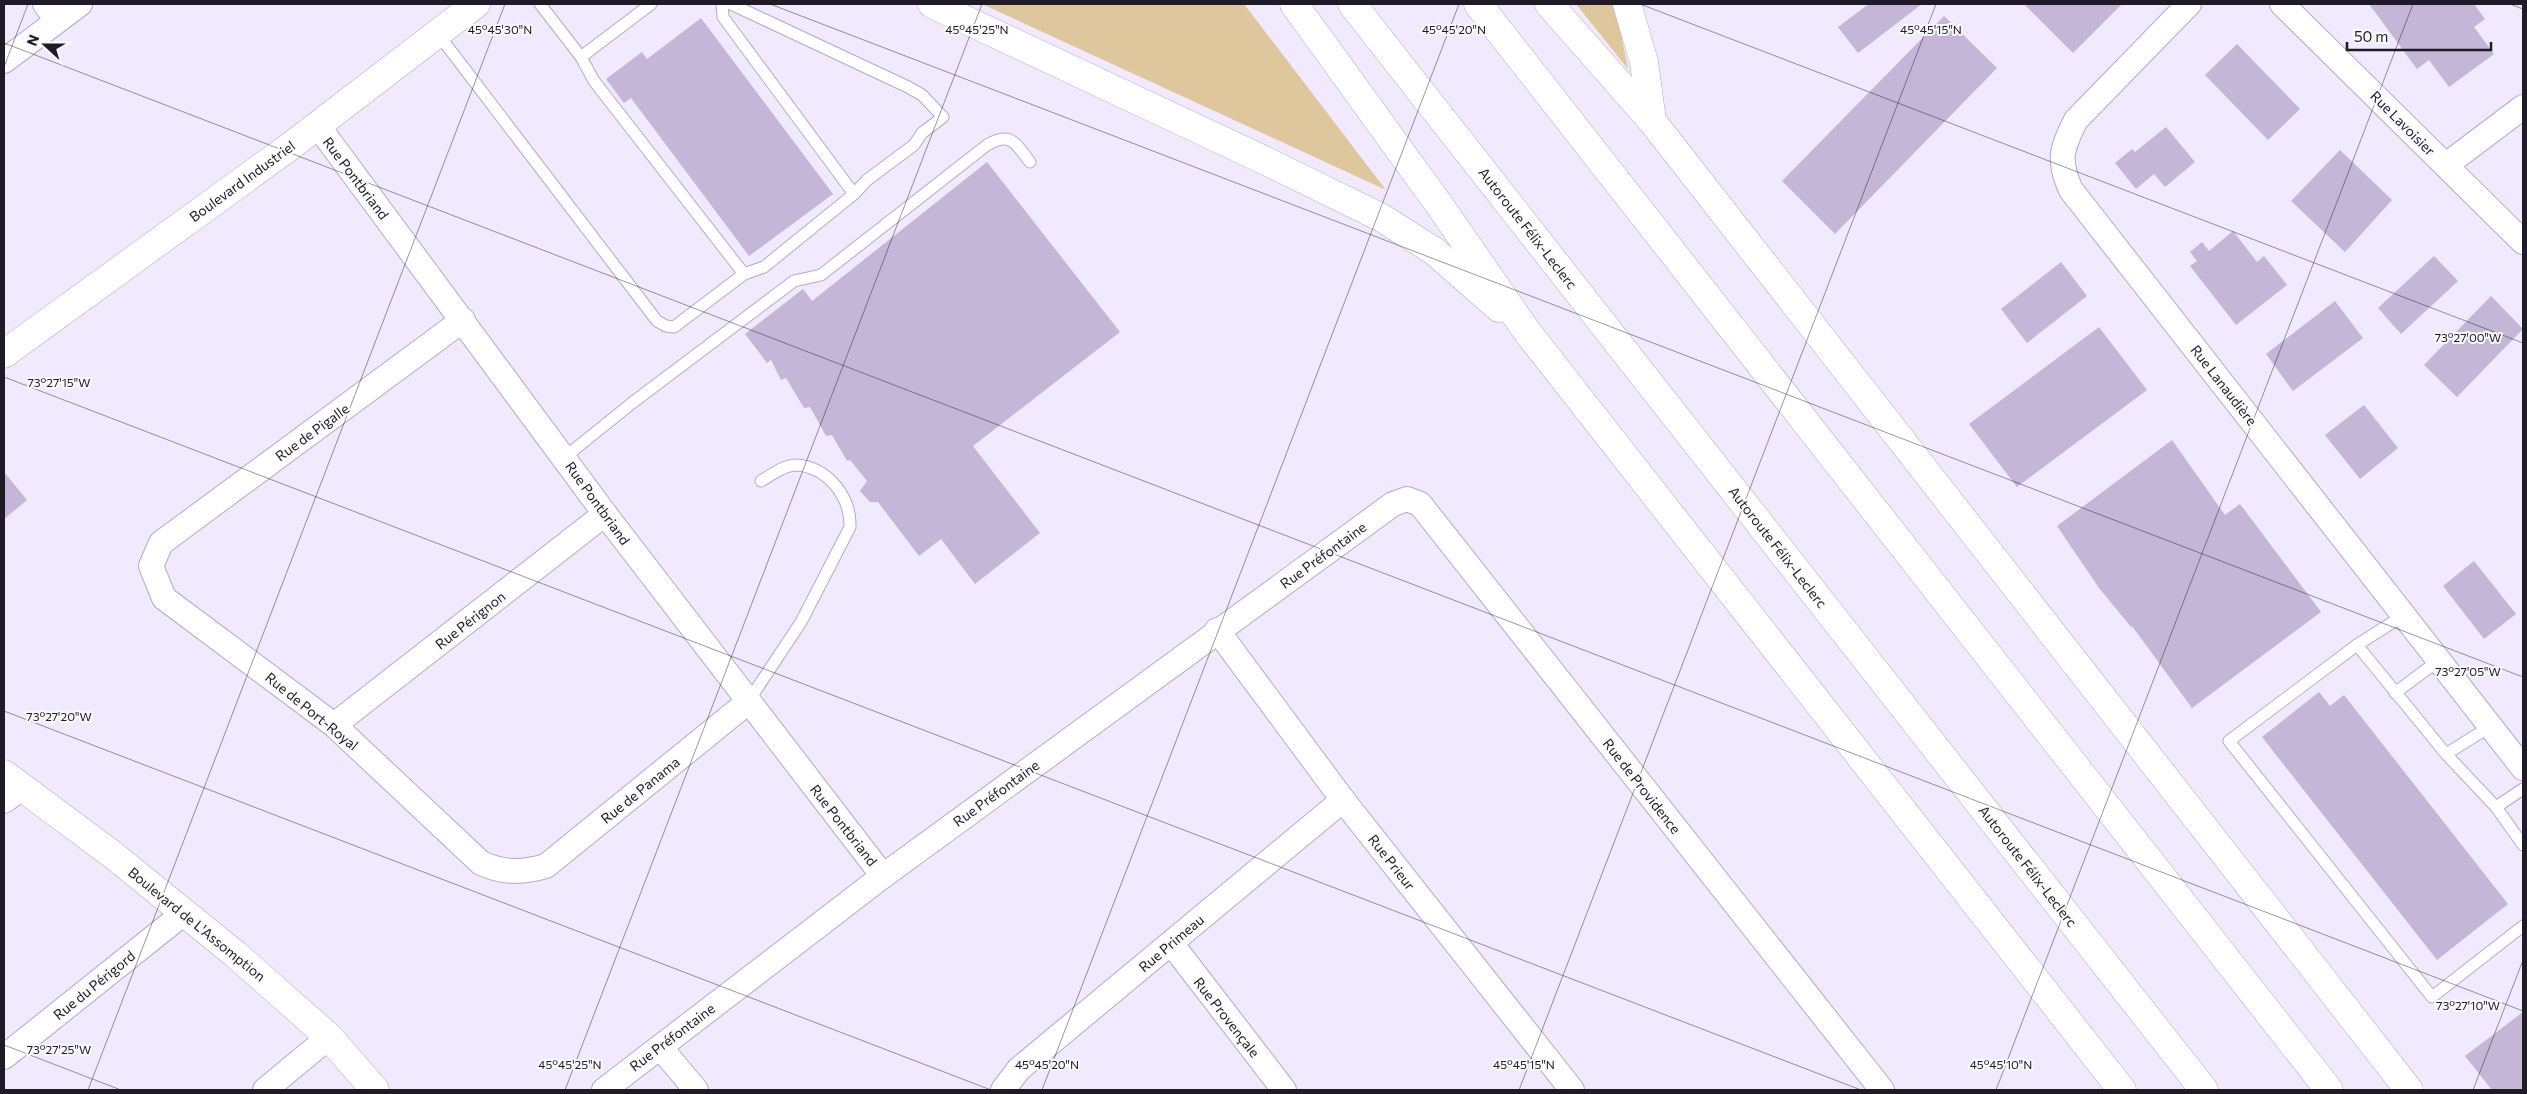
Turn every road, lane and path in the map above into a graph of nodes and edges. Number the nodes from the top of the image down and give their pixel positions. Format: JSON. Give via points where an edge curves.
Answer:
{"nodes":[{"id":1,"x":80,"y":4,"type":"edge"},
{"id":2,"x":476,"y":4,"type":"edge"},
{"id":3,"x":540,"y":4,"type":"edge"},
{"id":4,"x":651,"y":4,"type":"edge"},
{"id":5,"x":722,"y":4,"type":"edge"},
{"id":6,"x":731,"y":4,"type":"edge"},
{"id":7,"x":932,"y":4,"type":"edge"},
{"id":8,"x":1294,"y":4,"type":"edge"},
{"id":9,"x":1352,"y":4,"type":"edge"},
{"id":10,"x":1478,"y":4,"type":"edge"},
{"id":11,"x":1549,"y":4,"type":"edge"},
{"id":12,"x":1627,"y":4,"type":"edge"},
{"id":13,"x":2190,"y":4,"type":"edge"},
{"id":14,"x":2282,"y":4,"type":"edge"},
{"id":15,"x":51,"y":12,"type":"edge"},
{"id":16,"x":438,"y":34,"type":"junction"},
{"id":17,"x":581,"y":57,"type":"junction"},
{"id":18,"x":4,"y":61,"type":"edge"},
{"id":19,"x":2523,"y":106,"type":"edge"},
{"id":20,"x":1652,"y":121,"type":"junction"},
{"id":21,"x":318,"y":126,"type":"junction"},
{"id":22,"x":1030,"y":162,"type":"dead end"},
{"id":23,"x":2446,"y":165,"type":"junction"},
{"id":24,"x":854,"y":194,"type":"junction"},
{"id":25,"x":2523,"y":242,"type":"edge"},
{"id":26,"x":744,"y":274,"type":"junction"},
{"id":27,"x":463,"y":320,"type":"junction"},
{"id":28,"x":1528,"y":333,"type":"junction"},
{"id":29,"x":4,"y":352,"type":"edge"},
{"id":30,"x":565,"y":458,"type":"junction"},
{"id":31,"x":761,"y":481,"type":"dead end"},
{"id":32,"x":1393,"y":504,"type":"joint"},
{"id":33,"x":605,"y":514,"type":"junction"},
{"id":34,"x":161,"y":543,"type":"joint"},
{"id":35,"x":2404,"y":615,"type":"junction"},
{"id":36,"x":1217,"y":630,"type":"junction"},
{"id":37,"x":2357,"y":645,"type":"junction"},
{"id":38,"x":2439,"y":660,"type":"junction"},
{"id":39,"x":2395,"y":693,"type":"junction"},
{"id":40,"x":748,"y":702,"type":"junction"},
{"id":41,"x":334,"y":725,"type":"junction"},
{"id":42,"x":2490,"y":726,"type":"junction"},
{"id":43,"x":2446,"y":754,"type":"junction"},
{"id":44,"x":2523,"y":768,"type":"edge"},
{"id":45,"x":10,"y":788,"type":"edge"},
{"id":46,"x":2523,"y":789,"type":"edge"},
{"id":47,"x":1343,"y":800,"type":"junction"},
{"id":48,"x":2496,"y":808,"type":"junction"},
{"id":49,"x":2523,"y":845,"type":"edge"},
{"id":50,"x":528,"y":872,"type":"joint"},
{"id":51,"x":883,"y":876,"type":"junction"},
{"id":52,"x":184,"y":913,"type":"junction"},
{"id":53,"x":2523,"y":926,"type":"edge"},
{"id":54,"x":1170,"y":943,"type":"junction"},
{"id":55,"x":329,"y":1037,"type":"junction"},
{"id":56,"x":660,"y":1047,"type":"junction"},
{"id":57,"x":4,"y":1057,"type":"edge"},
{"id":58,"x":265,"y":1090,"type":"edge"},
{"id":59,"x":375,"y":1090,"type":"edge"},
{"id":60,"x":604,"y":1090,"type":"edge"},
{"id":61,"x":696,"y":1090,"type":"edge"},
{"id":62,"x":1003,"y":1090,"type":"edge"},
{"id":63,"x":1284,"y":1090,"type":"edge"},
{"id":64,"x":1572,"y":1090,"type":"edge"},
{"id":65,"x":1882,"y":1090,"type":"edge"},
{"id":66,"x":2122,"y":1090,"type":"edge"},
{"id":67,"x":2204,"y":1090,"type":"edge"},
{"id":68,"x":2329,"y":1090,"type":"edge"},
{"id":69,"x":2409,"y":1090,"type":"edge"}],
"edges":[{"from":1,"to":15,"type":"street"},
{"from":2,"to":16,"type":"main road","name":"Boulevard Industriel"},
{"from":3,"to":17,"type":"lane"},
{"from":4,"to":17,"type":"lane"},
{"from":5,"to":24,"type":"lane","via":[[723,17]]},
{"from":6,"to":24,"type":"lane","via":[[908,87],[922,95],[943,117]]},
{"from":7,"to":28,"type":"main road","via":[[1382,218],[1434,252]]},
{"from":8,"to":28,"type":"main road"},
{"from":9,"to":67,"type":"main road","name":"Autoroute Félix-Leclerc"},
{"from":10,"to":68,"type":"main road"},
{"from":11,"to":20,"type":"main road"},
{"from":12,"to":20,"type":"main road","via":[[1644,62]]},
{"from":13,"to":35,"type":"street","name":"Rue Lanaudière","via":[[2076,120],[2065,142],[2062,157],[2064,175],[2071,190]]},
{"from":14,"to":23,"type":"street","name":"Rue Lavoisier"},
{"from":15,"to":18,"type":"street"},
{"from":16,"to":21,"type":"main road","name":"Boulevard Industriel"},
{"from":16,"to":26,"type":"lane","via":[[657,321],[674,327]]},
{"from":17,"to":26,"type":"lane","via":[[594,81]]},
{"from":19,"to":23,"type":"street"},
{"from":20,"to":69,"type":"main road"},
{"from":21,"to":27,"type":"street","name":"Rue Pontbriand"},
{"from":21,"to":29,"type":"main road","name":"Boulevard Industriel"},
{"from":22,"to":30,"type":"lane","via":[[1014,142],[999,137],[821,275],[794,281],[632,403]]},
{"from":23,"to":25,"type":"street","name":"Rue Lavoisier"},
{"from":24,"to":26,"type":"lane","via":[[764,266]]},
{"from":27,"to":30,"type":"street","name":"Rue Pontbriand"},
{"from":27,"to":34,"type":"street","name":"Rue de Pigalle"},
{"from":28,"to":66,"type":"main road"},
{"from":30,"to":33,"type":"street","name":"Rue Pontbriand"},
{"from":31,"to":40,"type":"lane","via":[[796,465],[823,475],[843,493],[851,513],[850,526],[801,622]]},
{"from":32,"to":36,"type":"street","name":"Rue Préfontaine"},
{"from":32,"to":65,"type":"street","name":"Rue de Providence","via":[[1407,499],[1420,504]]},
{"from":33,"to":40,"type":"street","name":"Rue Pontbriand"},
{"from":33,"to":41,"type":"street","name":"Rue Pérignon"},
{"from":34,"to":41,"type":"street","name":"Rue de Port-Royal","via":[[151,566],[164,598]]},
{"from":35,"to":37,"type":"lane"},
{"from":35,"to":38,"type":"street","name":"Rue Lanaudière"},
{"from":36,"to":47,"type":"street","name":"Rue Prieur"},
{"from":36,"to":51,"type":"street","name":"Rue Préfontaine"},
{"from":37,"to":39,"type":"lane"},
{"from":37,"to":53,"type":"lane","via":[[2228,741],[2432,997]]},
{"from":38,"to":39,"type":"lane"},
{"from":38,"to":42,"type":"street","name":"Rue Lanaudière"},
{"from":39,"to":43,"type":"lane"},
{"from":40,"to":50,"type":"street","name":"Rue de Panama","via":[[546,866]]},
{"from":40,"to":51,"type":"street","name":"Rue Pontbriand"},
{"from":41,"to":50,"type":"street","name":"Rue de Port-Royal","via":[[481,862],[499,871]]},
{"from":42,"to":43,"type":"lane"},
{"from":42,"to":44,"type":"street","name":"Rue Lanaudière"},
{"from":43,"to":48,"type":"lane"},
{"from":45,"to":52,"type":"main road","name":"Boulevard de L'Assomption","via":[[113,855]]},
{"from":46,"to":48,"type":"lane"},
{"from":47,"to":54,"type":"street","name":"Rue Primeau"},
{"from":47,"to":64,"type":"street","name":"Rue Prieur"},
{"from":48,"to":49,"type":"lane"},
{"from":51,"to":56,"type":"street","name":"Rue Préfontaine"},
{"from":52,"to":55,"type":"main road","name":"Boulevard de L'Assomption"},
{"from":52,"to":57,"type":"street","name":"Rue du Périgord"},
{"from":54,"to":62,"type":"street","name":"Rue Primeau","via":[[1019,1069]]},
{"from":54,"to":63,"type":"street","name":"Rue Provençale"},
{"from":55,"to":58,"type":"street"},
{"from":55,"to":59,"type":"main road","name":"Boulevard de L'Assomption"},
{"from":56,"to":60,"type":"street","name":"Rue Préfontaine"},
{"from":56,"to":61,"type":"street"}]}
